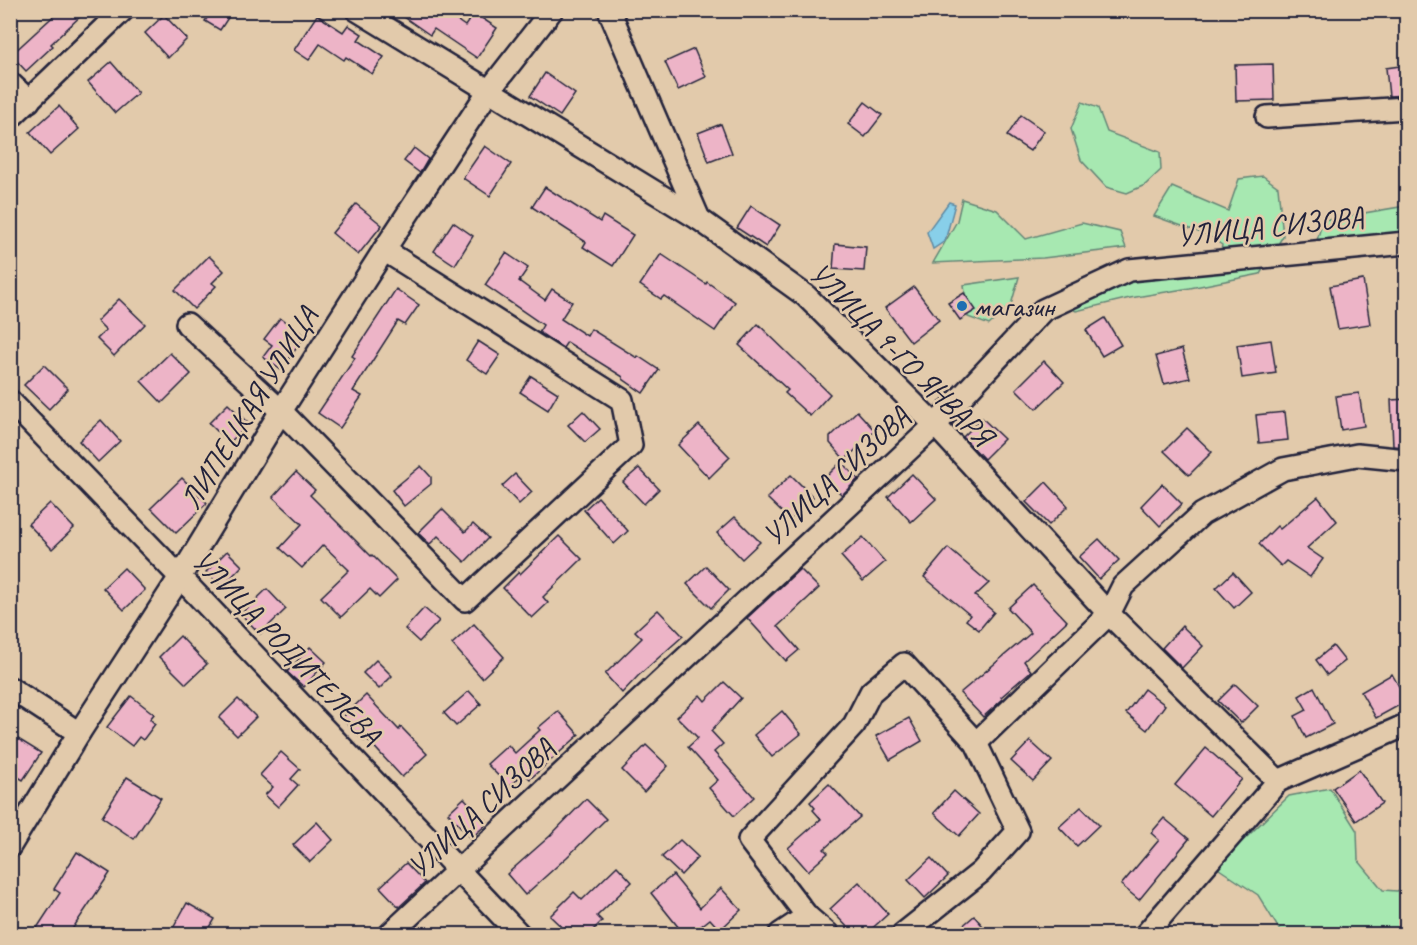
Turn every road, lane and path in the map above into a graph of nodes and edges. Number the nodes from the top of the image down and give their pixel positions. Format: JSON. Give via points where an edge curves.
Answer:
{"nodes":[{"id":1,"x":123,"y":10,"type":"edge"},
{"id":2,"x":357,"y":10,"type":"edge"},
{"id":3,"x":552,"y":10,"type":"edge"},
{"id":4,"x":609,"y":10,"type":"edge"},
{"id":5,"x":10,"y":82,"type":"edge"},
{"id":6,"x":488,"y":92,"type":"junction"},
{"id":7,"x":29,"y":101,"type":"junction"},
{"id":8,"x":1407,"y":108,"type":"edge"},
{"id":9,"x":1267,"y":117,"type":"dead end"},
{"id":10,"x":10,"y":118,"type":"edge"},
{"id":11,"x":699,"y":219,"type":"junction"},
{"id":12,"x":1407,"y":243,"type":"edge"},
{"id":13,"x":384,"y":250,"type":"junction"},
{"id":14,"x":187,"y":324,"type":"dead end"},
{"id":15,"x":10,"y":402,"type":"edge"},
{"id":16,"x":280,"y":411,"type":"junction"},
{"id":17,"x":935,"y":425,"type":"junction"},
{"id":18,"x":1407,"y":460,"type":"edge"},
{"id":19,"x":180,"y":577,"type":"junction"},
{"id":20,"x":1109,"y":615,"type":"junction"},
{"id":21,"x":10,"y":688,"type":"edge"},
{"id":22,"x":1407,"y":724,"type":"edge"},
{"id":23,"x":79,"y":733,"type":"junction"},
{"id":24,"x":976,"y":743,"type":"junction"},
{"id":25,"x":1278,"y":781,"type":"junction"},
{"id":26,"x":10,"y":846,"type":"edge"},
{"id":27,"x":459,"y":871,"type":"junction"},
{"id":28,"x":807,"y":916,"type":"junction"},
{"id":29,"x":390,"y":934,"type":"edge"},
{"id":30,"x":519,"y":934,"type":"edge"},
{"id":31,"x":780,"y":934,"type":"edge"},
{"id":32,"x":828,"y":934,"type":"edge"},
{"id":33,"x":903,"y":934,"type":"edge"},
{"id":34,"x":1146,"y":934,"type":"edge"}],
"edges":[{"from":1,"to":7,"type":"street"},
{"from":2,"to":6,"type":"street","name":"УЛИЦА 9-ГО ЯНВАРЯ"},
{"from":3,"to":6,"type":"street","name":"ЛИПЕЦКАЯ УЛИЦА"},
{"from":4,"to":11,"type":"street"},
{"from":5,"to":7,"type":"street"},
{"from":6,"to":11,"type":"street","name":"УЛИЦА 9-ГО ЯНВАРЯ"},
{"from":6,"to":13,"type":"street","name":"ЛИПЕЦКАЯ УЛИЦА"},
{"from":7,"to":10,"type":"street"},
{"from":8,"to":9,"type":"street"},
{"from":11,"to":17,"type":"street","name":"УЛИЦА 9-ГО ЯНВАРЯ","via":[[806,296]]},
{"from":12,"to":17,"type":"street","name":"УЛИЦА СИЗОВА","via":[[1129,270],[1043,310]]},
{"from":13,"to":16,"type":"street","name":"ЛИПЕЦКАЯ УЛИЦА"},
{"from":13,"to":16,"type":"street","via":[[622,400],[631,445],[465,600]]},
{"from":14,"to":16,"type":"street"},
{"from":15,"to":19,"type":"street","name":"УЛИЦА РОДИТЕЛЕВА"},
{"from":16,"to":19,"type":"street","name":"ЛИПЕЦКАЯ УЛИЦА"},
{"from":17,"to":20,"type":"street","name":"УЛИЦА 9-ГО ЯНВАРЯ"},
{"from":17,"to":27,"type":"street","name":"УЛИЦА СИЗОВА"},
{"from":18,"to":20,"type":"street","via":[[1357,455],[1283,469],[1202,514],[1123,586]]},
{"from":19,"to":23,"type":"street","name":"ЛИПЕЦКАЯ УЛИЦА"},
{"from":19,"to":27,"type":"street","name":"УЛИЦА РОДИТЕЛЕВА"},
{"from":20,"to":24,"type":"street"},
{"from":20,"to":25,"type":"street","name":"УЛИЦА 9-ГО ЯНВАРЯ"},
{"from":21,"to":23,"type":"street"},
{"from":22,"to":25,"type":"street"},
{"from":23,"to":26,"type":"street","name":"ЛИПЕЦКАЯ УЛИЦА"},
{"from":24,"to":28,"type":"street","via":[[904,664],[870,692],[854,725],[749,840]]},
{"from":24,"to":33,"type":"street","via":[[1018,831],[981,872]]},
{"from":25,"to":34,"type":"street"},
{"from":27,"to":29,"type":"street","name":"УЛИЦА СИЗОВА"},
{"from":27,"to":30,"type":"street","name":"УЛИЦА РОДИТЕЛЕВА"},
{"from":28,"to":31,"type":"street"},
{"from":28,"to":32,"type":"street"}]}
